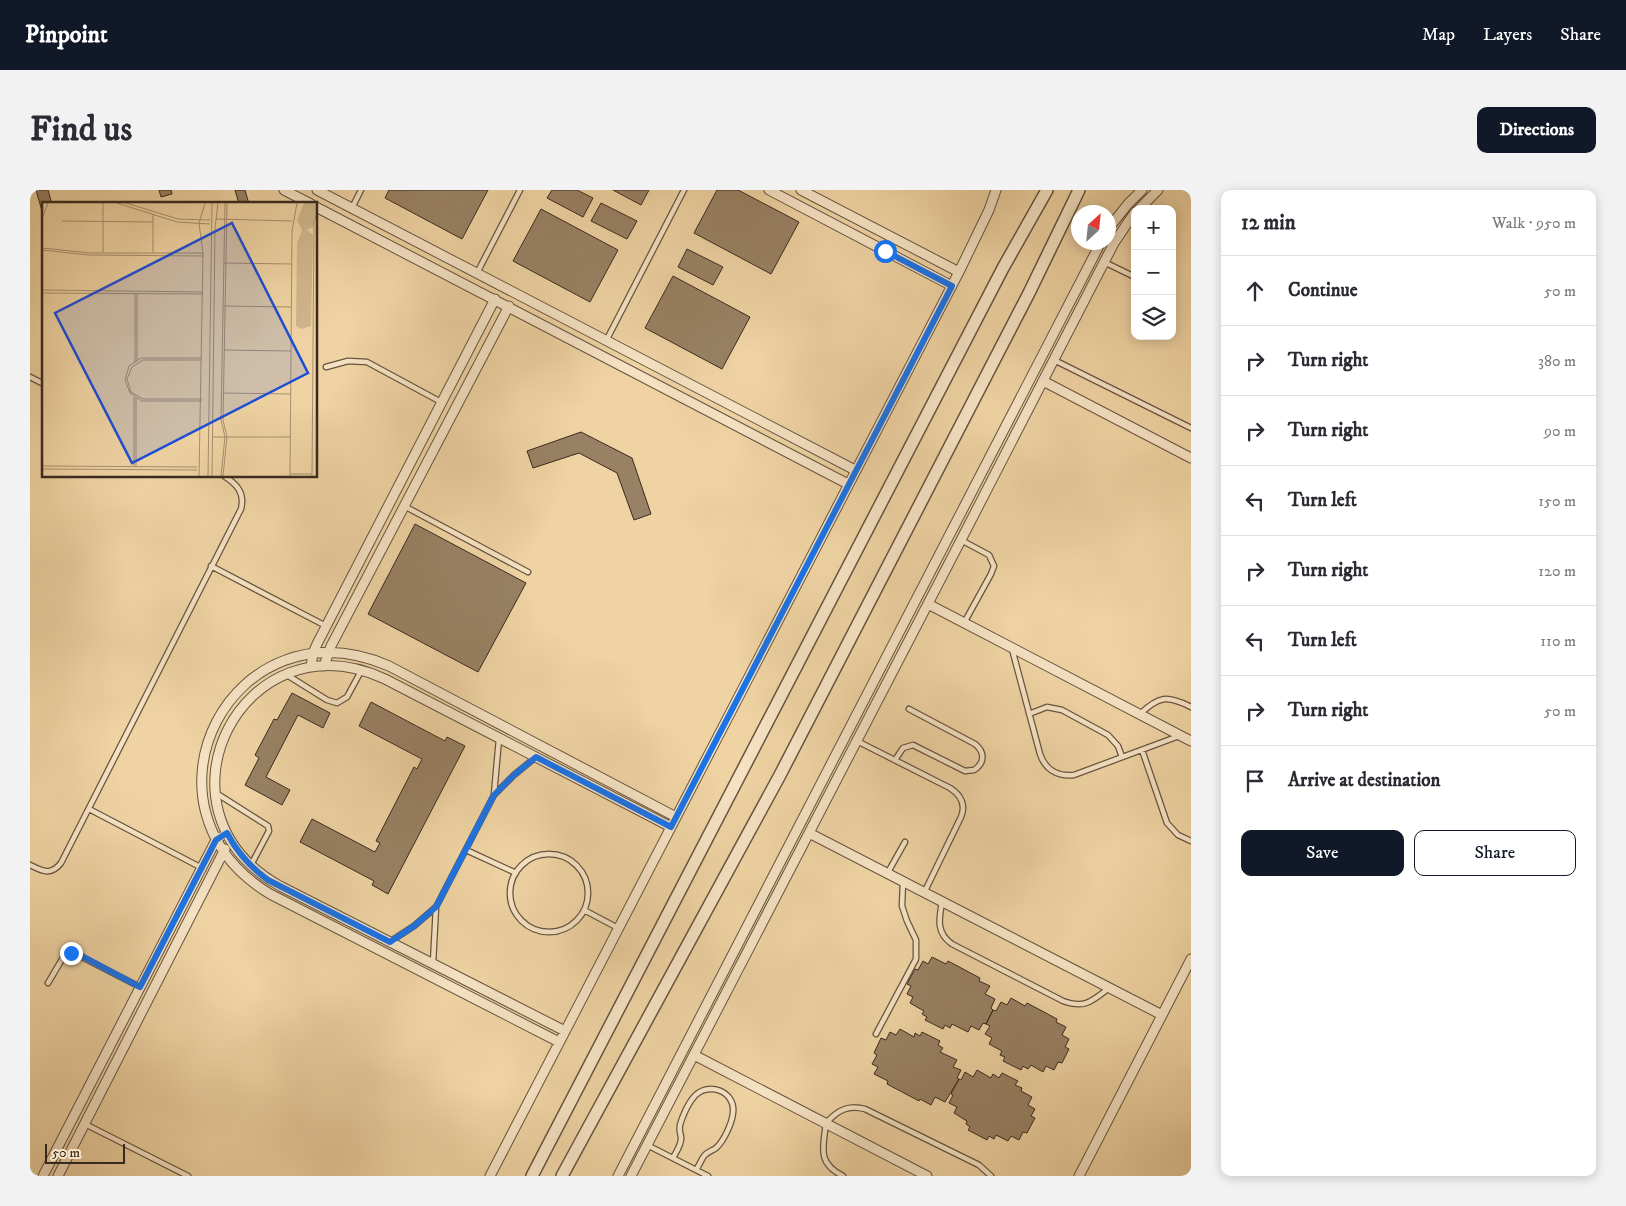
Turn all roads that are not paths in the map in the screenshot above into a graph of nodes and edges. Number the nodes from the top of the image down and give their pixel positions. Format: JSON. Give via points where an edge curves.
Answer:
{"nodes":[{"id":1,"x":284,"y":190,"type":"edge"},
{"id":2,"x":317,"y":190,"type":"edge"},
{"id":3,"x":361,"y":190,"type":"edge"},
{"id":4,"x":520,"y":190,"type":"edge"},
{"id":5,"x":684,"y":190,"type":"edge"},
{"id":6,"x":769,"y":190,"type":"edge"},
{"id":7,"x":802,"y":190,"type":"edge"},
{"id":8,"x":996,"y":190,"type":"edge"},
{"id":9,"x":1047,"y":190,"type":"edge"},
{"id":10,"x":1079,"y":190,"type":"edge"},
{"id":11,"x":1142,"y":190,"type":"edge"},
{"id":12,"x":1158,"y":190,"type":"edge"},
{"id":13,"x":307,"y":202,"type":"edge"},
{"id":14,"x":1142,"y":205,"type":"edge"},
{"id":15,"x":318,"y":207,"type":"edge"},
{"id":16,"x":352,"y":208,"type":"junction"},
{"id":17,"x":1131,"y":218,"type":"edge"},
{"id":18,"x":1116,"y":219,"type":"edge"},
{"id":19,"x":1097,"y":250,"type":"edge"},
{"id":20,"x":1104,"y":262,"type":"junction"},
{"id":21,"x":959,"y":272,"type":"junction"},
{"id":22,"x":477,"y":273,"type":"junction"},
{"id":23,"x":1131,"y":275,"type":"edge"},
{"id":24,"x":952,"y":286,"type":"junction"},
{"id":25,"x":495,"y":299,"type":"junction"},
{"id":26,"x":509,"y":306,"type":"junction"},
{"id":27,"x":480,"y":327,"type":"junction"},
{"id":28,"x":494,"y":334,"type":"junction"},
{"id":29,"x":606,"y":340,"type":"junction"},
{"id":30,"x":1054,"y":360,"type":"junction"},
{"id":31,"x":326,"y":367,"type":"dead end"},
{"id":32,"x":30,"y":377,"type":"edge"},
{"id":33,"x":1043,"y":381,"type":"junction"},
{"id":34,"x":42,"y":383,"type":"edge"},
{"id":35,"x":442,"y":402,"type":"junction"},
{"id":36,"x":1191,"y":428,"type":"edge"},
{"id":37,"x":1191,"y":458,"type":"edge"},
{"id":38,"x":855,"y":470,"type":"junction"},
{"id":39,"x":227,"y":478,"type":"edge"},
{"id":40,"x":848,"y":484,"type":"junction"},
{"id":41,"x":404,"y":506,"type":"junction"},
{"id":42,"x":961,"y":540,"type":"junction"},
{"id":43,"x":211,"y":566,"type":"junction"},
{"id":44,"x":528,"y":572,"type":"dead end"},
{"id":45,"x":928,"y":604,"type":"junction"},
{"id":46,"x":964,"y":623,"type":"junction"},
{"id":47,"x":326,"y":626,"type":"junction"},
{"id":48,"x":1012,"y":648,"type":"junction"},
{"id":49,"x":328,"y":652,"type":"junction"},
{"id":50,"x":313,"y":653,"type":"junction"},
{"id":51,"x":324,"y":666,"type":"junction"},
{"id":52,"x":311,"y":667,"type":"junction"},
{"id":53,"x":362,"y":669,"type":"junction"},
{"id":54,"x":285,"y":674,"type":"junction"},
{"id":55,"x":1191,"y":707,"type":"edge"},
{"id":56,"x":909,"y":709,"type":"dead end"},
{"id":57,"x":1029,"y":714,"type":"junction"},
{"id":58,"x":1140,"y":714,"type":"junction"},
{"id":59,"x":1180,"y":736,"type":"junction"},
{"id":60,"x":500,"y":738,"type":"junction"},
{"id":61,"x":857,"y":741,"type":"junction"},
{"id":62,"x":1191,"y":741,"type":"edge"},
{"id":63,"x":1142,"y":750,"type":"junction"},
{"id":64,"x":536,"y":757,"type":"junction"},
{"id":65,"x":1122,"y":757,"type":"junction"},
{"id":66,"x":895,"y":760,"type":"junction"},
{"id":67,"x":215,"y":794,"type":"junction"},
{"id":68,"x":494,"y":795,"type":"junction"},
{"id":69,"x":89,"y":809,"type":"junction"},
{"id":70,"x":676,"y":816,"type":"junction"},
{"id":71,"x":671,"y":827,"type":"junction"},
{"id":72,"x":227,"y":833,"type":"junction"},
{"id":73,"x":809,"y":833,"type":"junction"},
{"id":74,"x":216,"y":840,"type":"junction"},
{"id":75,"x":905,"y":842,"type":"dead end"},
{"id":76,"x":1191,"y":842,"type":"edge"},
{"id":77,"x":233,"y":844,"type":"junction"},
{"id":78,"x":466,"y":850,"type":"junction"},
{"id":79,"x":224,"y":852,"type":"junction"},
{"id":80,"x":30,"y":865,"type":"edge"},
{"id":81,"x":251,"y":866,"type":"junction"},
{"id":82,"x":202,"y":868,"type":"junction"},
{"id":83,"x":516,"y":873,"type":"junction"},
{"id":84,"x":887,"y":874,"type":"junction"},
{"id":85,"x":903,"y":882,"type":"junction"},
{"id":86,"x":924,"y":893,"type":"junction"},
{"id":87,"x":942,"y":902,"type":"junction"},
{"id":88,"x":436,"y":907,"type":"junction"},
{"id":89,"x":584,"y":910,"type":"junction"},
{"id":90,"x":619,"y":928,"type":"junction"},
{"id":91,"x":390,"y":942,"type":"junction"},
{"id":92,"x":1191,"y":959,"type":"edge"},
{"id":93,"x":433,"y":964,"type":"junction"},
{"id":94,"x":48,"y":983,"type":"dead end"},
{"id":95,"x":140,"y":987,"type":"junction"},
{"id":96,"x":1109,"y":988,"type":"junction"},
{"id":97,"x":1162,"y":1015,"type":"junction"},
{"id":98,"x":565,"y":1031,"type":"junction"},
{"id":99,"x":876,"y":1034,"type":"dead end"},
{"id":100,"x":559,"y":1042,"type":"junction"},
{"id":101,"x":694,"y":1055,"type":"junction"},
{"id":102,"x":826,"y":1123,"type":"junction"},
{"id":103,"x":84,"y":1124,"type":"junction"},
{"id":104,"x":647,"y":1145,"type":"junction"},
{"id":105,"x":673,"y":1158,"type":"junction"},
{"id":106,"x":696,"y":1170,"type":"junction"},
{"id":107,"x":43,"y":1176,"type":"edge"},
{"id":108,"x":58,"y":1176,"type":"edge"},
{"id":109,"x":188,"y":1176,"type":"edge"},
{"id":110,"x":490,"y":1176,"type":"edge"},
{"id":111,"x":532,"y":1176,"type":"edge"},
{"id":112,"x":562,"y":1176,"type":"edge"},
{"id":113,"x":618,"y":1176,"type":"edge"},
{"id":114,"x":631,"y":1176,"type":"edge"},
{"id":115,"x":708,"y":1176,"type":"edge"},
{"id":116,"x":843,"y":1176,"type":"edge"},
{"id":117,"x":927,"y":1176,"type":"edge"},
{"id":118,"x":992,"y":1176,"type":"edge"},
{"id":119,"x":1078,"y":1176,"type":"edge"}],
"edges":[{"from":1,"to":13,"type":"street"},
{"from":2,"to":16,"type":"street"},
{"from":3,"to":16,"type":"lane"},
{"from":4,"to":22,"type":"lane"},
{"from":5,"to":29,"type":"lane"},
{"from":6,"to":24,"type":"street"},
{"from":7,"to":21,"type":"street"},
{"from":8,"to":21,"type":"street"},
{"from":9,"to":111,"type":"street","via":[[1003,268]]},
{"from":10,"to":112,"type":"street","via":[[1025,302],[780,776]]},
{"from":11,"to":18,"type":"street"},
{"from":12,"to":14,"type":"street"},
{"from":15,"to":25,"type":"street"},
{"from":16,"to":22,"type":"street"},
{"from":17,"to":20,"type":"street"},
{"from":19,"to":113,"type":"street"},
{"from":20,"to":23,"type":"lane"},
{"from":20,"to":30,"type":"street"},
{"from":21,"to":24,"type":"street"},
{"from":22,"to":29,"type":"street"},
{"from":24,"to":38,"type":"street"},
{"from":25,"to":26,"type":"street"},
{"from":25,"to":27,"type":"street"},
{"from":26,"to":28,"type":"street"},
{"from":26,"to":40,"type":"street"},
{"from":27,"to":28,"type":"street"},
{"from":27,"to":35,"type":"street"},
{"from":28,"to":41,"type":"street"},
{"from":29,"to":38,"type":"street"},
{"from":30,"to":33,"type":"street"},
{"from":30,"to":36,"type":"lane"},
{"from":31,"to":35,"type":"lane","via":[[348,361],[367,362]]},
{"from":32,"to":34,"type":"lane"},
{"from":33,"to":37,"type":"street"},
{"from":33,"to":42,"type":"street"},
{"from":35,"to":47,"type":"street"},
{"from":38,"to":40,"type":"street"},
{"from":39,"to":43,"type":"lane","via":[[239,489],[242,504]]},
{"from":40,"to":70,"type":"street"},
{"from":41,"to":44,"type":"lane"},
{"from":41,"to":49,"type":"street"},
{"from":42,"to":45,"type":"street"},
{"from":42,"to":46,"type":"lane","via":[[989,555],[994,566]]},
{"from":43,"to":47,"type":"lane"},
{"from":43,"to":69,"type":"lane"},
{"from":45,"to":46,"type":"street"},
{"from":45,"to":61,"type":"street"},
{"from":46,"to":48,"type":"street"},
{"from":47,"to":50,"type":"street"},
{"from":48,"to":57,"type":"lane"},
{"from":48,"to":58,"type":"street"},
{"from":49,"to":50,"type":"street"},
{"from":49,"to":51,"type":"street"},
{"from":49,"to":70,"type":"street","via":[[359,656],[389,666]]},
{"from":50,"to":52,"type":"street"},
{"from":50,"to":74,"type":"street","via":[[273,665],[249,680],[229,700],[214,724],[201,778],[204,806]]},
{"from":51,"to":52,"type":"street"},
{"from":51,"to":53,"type":"street"},
{"from":52,"to":54,"type":"street"},
{"from":53,"to":54,"type":"lane","via":[[347,697],[337,702],[326,700]]},
{"from":53,"to":60,"type":"street"},
{"from":54,"to":67,"type":"street","via":[[252,696],[231,722],[218,752]]},
{"from":55,"to":58,"type":"lane","via":[[1166,698],[1152,703]]},
{"from":56,"to":66,"type":"lane","via":[[975,744],[982,753],[982,761],[978,768],[966,772],[913,745],[903,748]]},
{"from":57,"to":65,"type":"lane","via":[[1048,707],[1062,710],[1108,735],[1118,746]]},
{"from":57,"to":65,"type":"lane","via":[[1042,760],[1055,773],[1074,775]]},
{"from":58,"to":59,"type":"street"},
{"from":59,"to":62,"type":"street"},
{"from":59,"to":63,"type":"lane"},
{"from":60,"to":64,"type":"street"},
{"from":60,"to":68,"type":"lane"},
{"from":61,"to":66,"type":"lane"},
{"from":61,"to":73,"type":"street"},
{"from":63,"to":65,"type":"lane"},
{"from":63,"to":76,"type":"lane","via":[[1167,823]]},
{"from":64,"to":68,"type":"lane"},
{"from":64,"to":71,"type":"street"},
{"from":66,"to":86,"type":"lane","via":[[955,791],[963,803],[961,817]]},
{"from":67,"to":72,"type":"street"},
{"from":67,"to":81,"type":"lane","via":[[268,826],[268,834]]},
{"from":68,"to":78,"type":"lane"},
{"from":69,"to":80,"type":"lane","via":[[59,866],[44,872]]},
{"from":69,"to":82,"type":"lane"},
{"from":70,"to":71,"type":"street"},
{"from":71,"to":90,"type":"street"},
{"from":72,"to":74,"type":"street"},
{"from":72,"to":77,"type":"street"},
{"from":73,"to":84,"type":"street"},
{"from":73,"to":101,"type":"street"},
{"from":74,"to":79,"type":"street"},
{"from":74,"to":82,"type":"street"},
{"from":75,"to":84,"type":"lane"},
{"from":77,"to":79,"type":"street"},
{"from":77,"to":81,"type":"street"},
{"from":78,"to":83,"type":"lane"},
{"from":78,"to":88,"type":"lane"},
{"from":79,"to":100,"type":"street","via":[[246,878],[270,894]]},
{"from":79,"to":103,"type":"street"},
{"from":81,"to":91,"type":"street","via":[[268,880]]},
{"from":82,"to":95,"type":"street"},
{"from":83,"to":89,"type":"lane","via":[[526,861],[541,855],[557,855],[571,861],[582,872],[588,887]]},
{"from":83,"to":89,"type":"lane","via":[[511,888],[512,903],[519,917],[531,927],[561,930],[575,922]]},
{"from":84,"to":85,"type":"street"},
{"from":85,"to":86,"type":"street"},
{"from":85,"to":99,"type":"lane","via":[[902,906],[916,940],[916,959]]},
{"from":86,"to":87,"type":"street"},
{"from":87,"to":96,"type":"street"},
{"from":87,"to":96,"type":"lane","via":[[940,929],[952,944],[1073,1004],[1088,1003]]},
{"from":88,"to":91,"type":"lane"},
{"from":88,"to":93,"type":"lane"},
{"from":89,"to":90,"type":"lane"},
{"from":90,"to":98,"type":"street"},
{"from":91,"to":93,"type":"street"},
{"from":92,"to":97,"type":"street"},
{"from":93,"to":98,"type":"street"},
{"from":94,"to":95,"type":"lane","via":[[64,956],[74,953]]},
{"from":95,"to":107,"type":"street"},
{"from":96,"to":97,"type":"street"},
{"from":97,"to":119,"type":"street"},
{"from":98,"to":100,"type":"street"},
{"from":100,"to":110,"type":"street"},
{"from":101,"to":102,"type":"street"},
{"from":101,"to":104,"type":"street"},
{"from":102,"to":116,"type":"lane","via":[[824,1158],[829,1167]]},
{"from":102,"to":117,"type":"street"},
{"from":102,"to":118,"type":"lane","via":[[841,1110],[865,1109],[979,1165]]},
{"from":103,"to":108,"type":"street"},
{"from":103,"to":109,"type":"lane"},
{"from":104,"to":105,"type":"lane"},
{"from":104,"to":114,"type":"street"},
{"from":105,"to":106,"type":"lane"},
{"from":105,"to":106,"type":"lane","via":[[680,1144],[680,1126],[692,1100],[704,1090],[719,1090],[731,1100],[733,1116],[719,1145],[704,1157]]},
{"from":106,"to":115,"type":"lane"}]}
